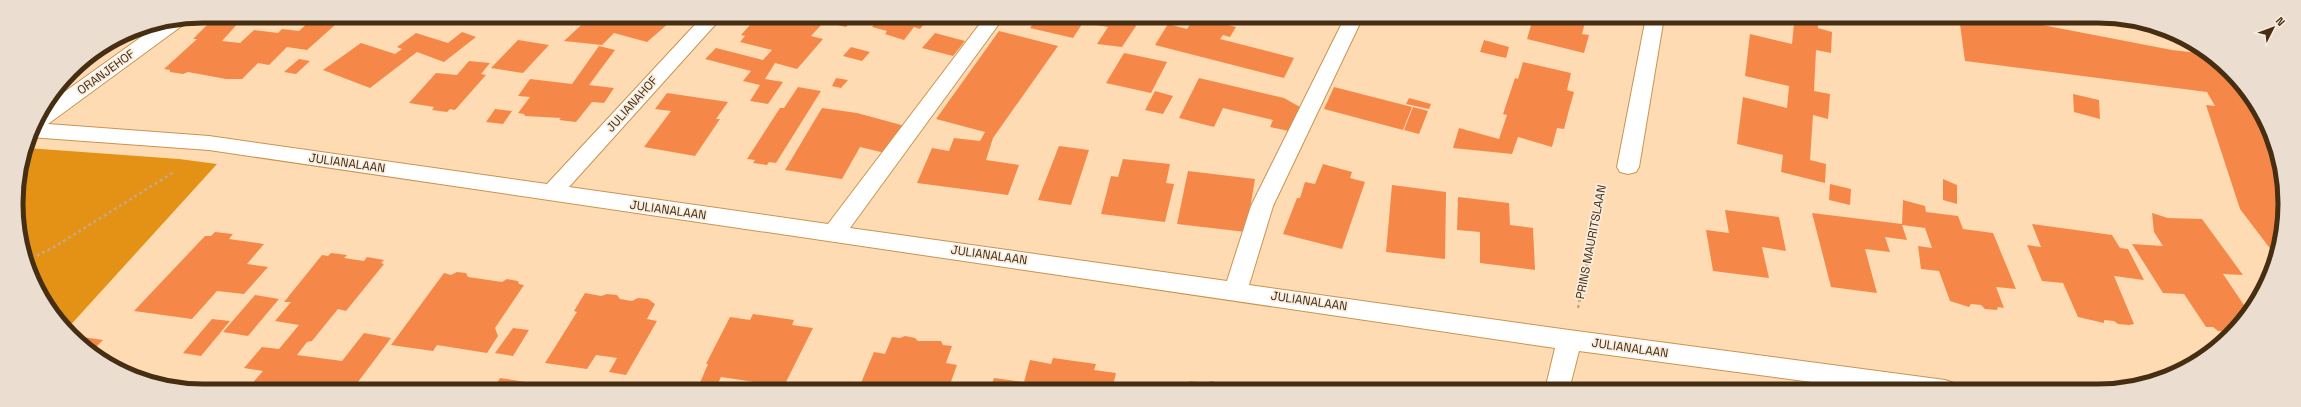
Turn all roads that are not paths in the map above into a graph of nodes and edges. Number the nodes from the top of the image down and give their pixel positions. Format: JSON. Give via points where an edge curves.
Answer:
{"nodes":[{"id":1,"x":707,"y":23,"type":"edge"},
{"id":2,"x":991,"y":23,"type":"edge"},
{"id":3,"x":1351,"y":23,"type":"edge"},
{"id":4,"x":1653,"y":23,"type":"edge"},
{"id":5,"x":169,"y":26,"type":"edge"},
{"id":6,"x":45,"y":117,"type":"edge"},
{"id":7,"x":39,"y":131,"type":"edge"},
{"id":8,"x":1628,"y":167,"type":"road end"},
{"id":9,"x":551,"y":194,"type":"junction"},
{"id":10,"x":834,"y":233,"type":"junction"},
{"id":11,"x":1236,"y":290,"type":"junction"},
{"id":12,"x":1569,"y":340,"type":"junction"},
{"id":13,"x":1558,"y":384,"type":"edge"},
{"id":14,"x":1900,"y":384,"type":"edge"}],
"edges":[{"from":1,"to":9,"type":"street","name":"JULIANAHOF"},
{"from":2,"to":10,"type":"street"},
{"from":3,"to":11,"type":"street","via":[[1262,206]]},
{"from":4,"to":8,"type":"street"},
{"from":5,"to":6,"type":"street","name":"ORANJEHOF"},
{"from":7,"to":9,"type":"street","name":"JULIANALAAN","via":[[209,143]]},
{"from":9,"to":10,"type":"street","name":"JULIANALAAN"},
{"from":10,"to":11,"type":"street","name":"JULIANALAAN"},
{"from":11,"to":12,"type":"street","name":"JULIANALAAN"},
{"from":12,"to":13,"type":"street"},
{"from":12,"to":14,"type":"street","name":"JULIANALAAN"}]}
